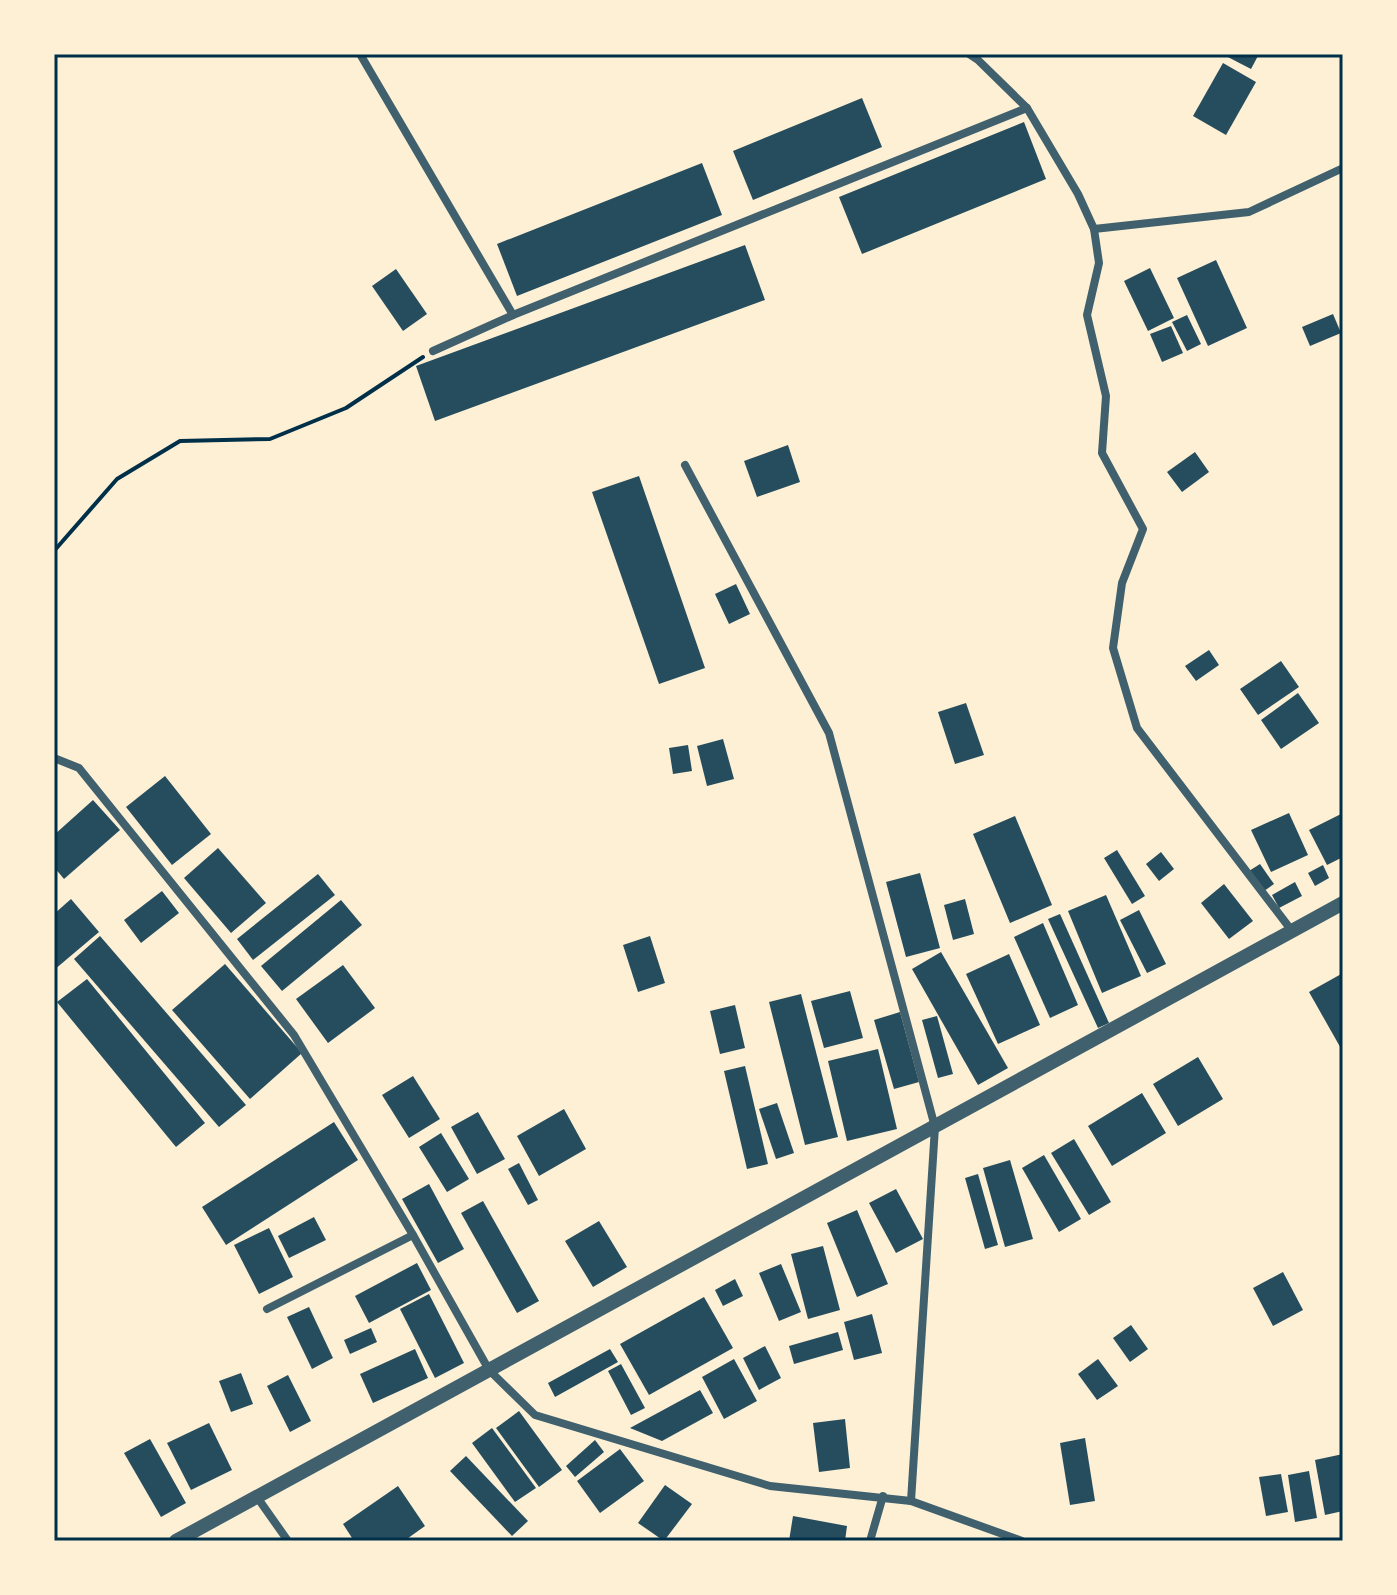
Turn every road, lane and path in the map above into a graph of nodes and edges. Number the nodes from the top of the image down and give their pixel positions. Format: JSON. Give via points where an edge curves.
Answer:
{"nodes":[{"id":1,"x":360,"y":54,"type":"edge"},
{"id":2,"x":969,"y":54,"type":"edge"},
{"id":3,"x":1027,"y":108,"type":"junction"},
{"id":4,"x":1343,"y":168,"type":"edge"},
{"id":5,"x":1094,"y":229,"type":"junction"},
{"id":6,"x":513,"y":315,"type":"junction"},
{"id":7,"x":433,"y":351,"type":"joint"},
{"id":8,"x":685,"y":465,"type":"dead end"},
{"id":9,"x":54,"y":551,"type":"edge"},
{"id":10,"x":54,"y":758,"type":"edge"},
{"id":11,"x":1343,"y":903,"type":"edge"},
{"id":12,"x":1292,"y":931,"type":"junction"},
{"id":13,"x":935,"y":1127,"type":"junction"},
{"id":14,"x":413,"y":1235,"type":"junction"},
{"id":15,"x":267,"y":1309,"type":"dead end"},
{"id":16,"x":489,"y":1370,"type":"junction"},
{"id":17,"x":883,"y":1496,"type":"junction"},
{"id":18,"x":257,"y":1497,"type":"junction"},
{"id":19,"x":911,"y":1501,"type":"junction"},
{"id":20,"x":176,"y":1541,"type":"edge"},
{"id":21,"x":288,"y":1541,"type":"edge"},
{"id":22,"x":870,"y":1541,"type":"edge"},
{"id":23,"x":1022,"y":1541,"type":"edge"}],
"edges":[{"from":1,"to":6,"type":"street"},
{"from":2,"to":3,"type":"street"},
{"from":3,"to":5,"type":"street"},
{"from":3,"to":6,"type":"street"},
{"from":4,"to":5,"type":"street","via":[[1249,212]]},
{"from":5,"to":12,"type":"street","via":[[1099,263],[1087,315],[1106,396],[1102,453],[1143,529],[1122,583],[1113,648],[1137,728]]},
{"from":6,"to":7,"type":"street"},
{"from":7,"to":9,"type":"path","via":[[346,408],[270,439],[180,441],[117,479]]},
{"from":8,"to":13,"type":"street","via":[[829,733]]},
{"from":10,"to":14,"type":"street","via":[[79,768],[294,1035]]},
{"from":11,"to":12,"type":"street"},
{"from":12,"to":13,"type":"street"},
{"from":13,"to":16,"type":"street"},
{"from":13,"to":19,"type":"street"},
{"from":14,"to":15,"type":"street"},
{"from":14,"to":16,"type":"street"},
{"from":16,"to":17,"type":"street","via":[[535,1415],[770,1486]]},
{"from":16,"to":18,"type":"street"},
{"from":17,"to":19,"type":"street"},
{"from":17,"to":22,"type":"street"},
{"from":18,"to":20,"type":"street"},
{"from":18,"to":21,"type":"street"},
{"from":19,"to":23,"type":"street"}]}
